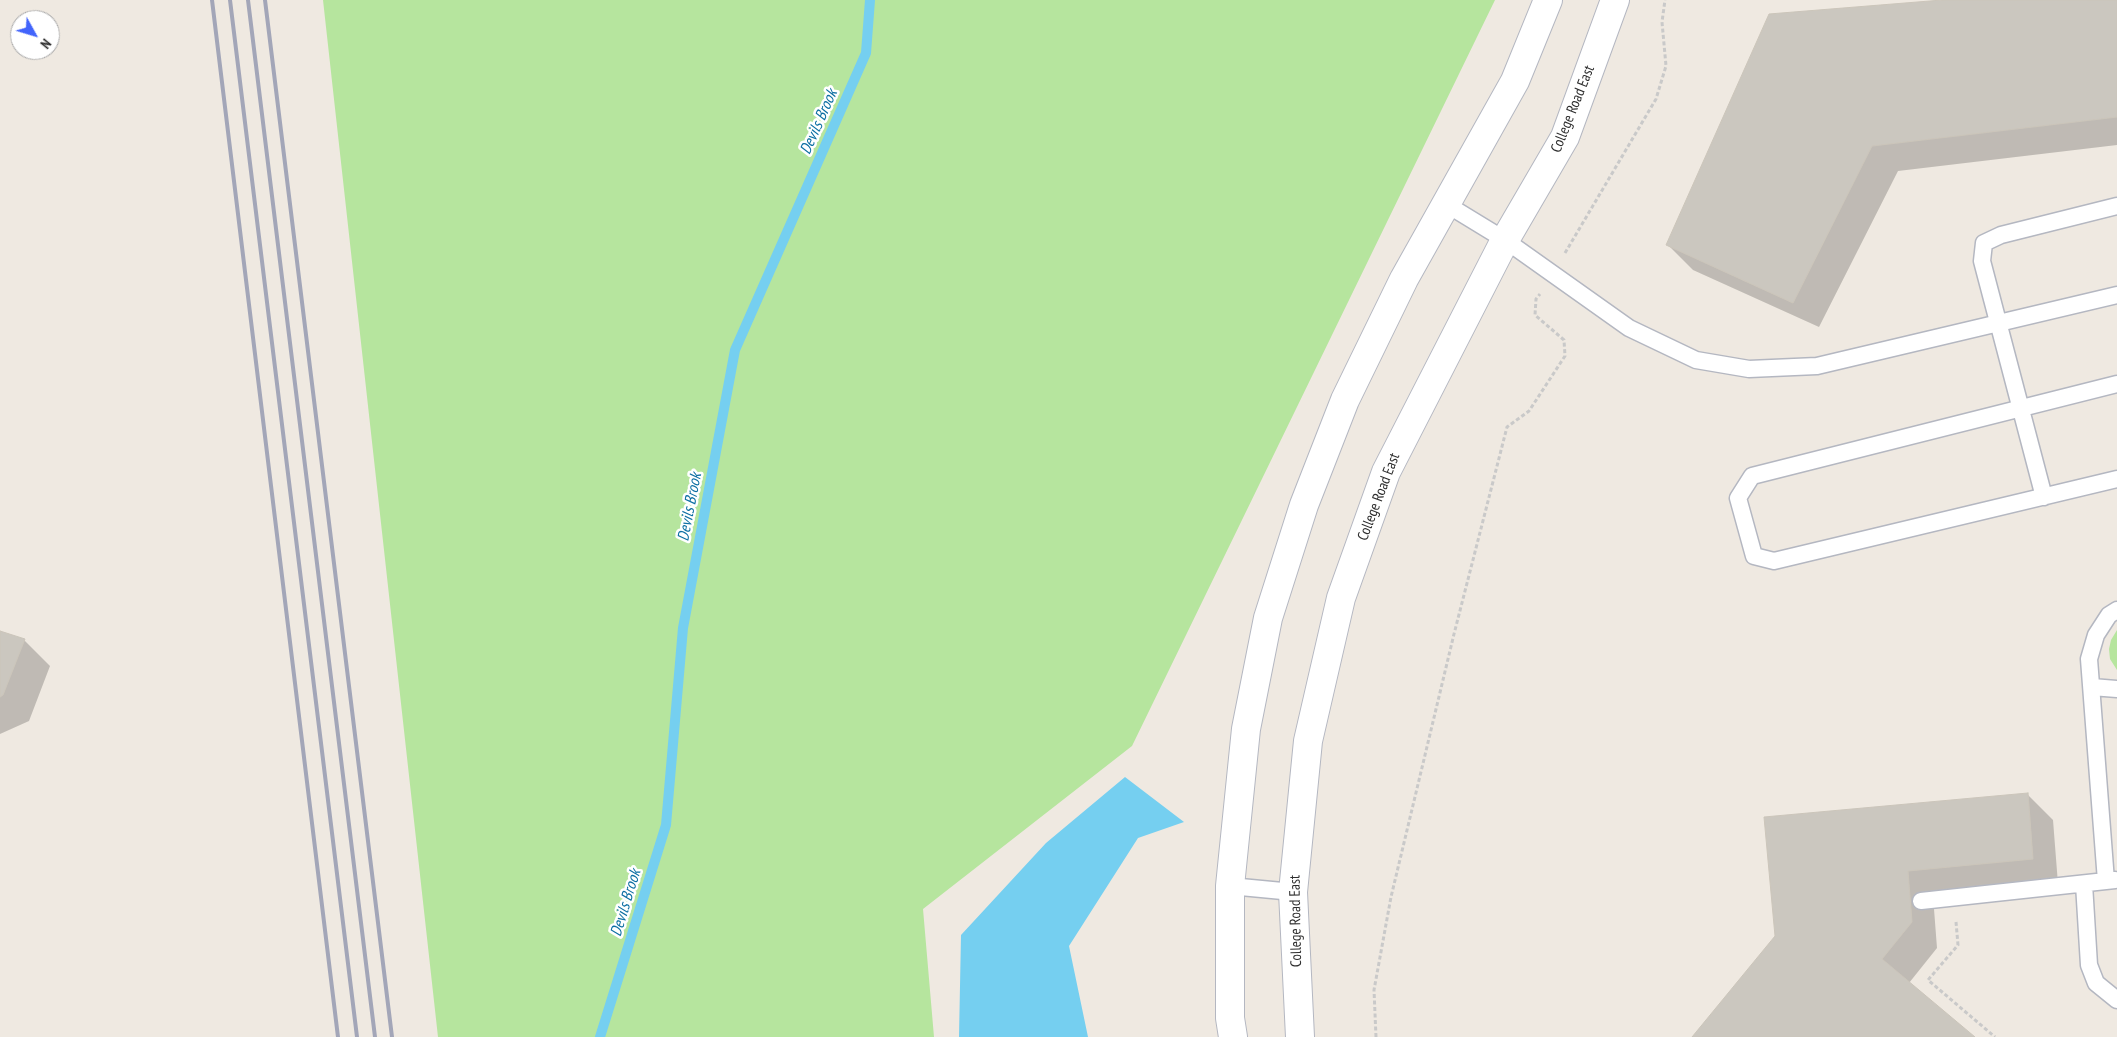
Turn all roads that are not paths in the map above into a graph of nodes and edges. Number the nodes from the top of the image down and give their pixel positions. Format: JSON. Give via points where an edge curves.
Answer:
{"nodes":[{"id":1,"x":1548,"y":0,"type":"edge"},
{"id":2,"x":1615,"y":0,"type":"edge"},
{"id":3,"x":1446,"y":204,"type":"junction"},
{"id":4,"x":2117,"y":206,"type":"edge"},
{"id":5,"x":1505,"y":240,"type":"junction"},
{"id":6,"x":2117,"y":295,"type":"edge"},
{"id":7,"x":1999,"y":323,"type":"junction"},
{"id":8,"x":2117,"y":384,"type":"edge"},
{"id":9,"x":2020,"y":407,"type":"junction"},
{"id":10,"x":2117,"y":479,"type":"edge"},
{"id":11,"x":2044,"y":497,"type":"junction"},
{"id":12,"x":2117,"y":610,"type":"edge"},
{"id":13,"x":2092,"y":687,"type":"junction"},
{"id":14,"x":2117,"y":688,"type":"edge"},
{"id":15,"x":2111,"y":881,"type":"edge"},
{"id":16,"x":2084,"y":884,"type":"junction"},
{"id":17,"x":1230,"y":886,"type":"junction"},
{"id":18,"x":1293,"y":892,"type":"junction"},
{"id":19,"x":1922,"y":901,"type":"dead end"},
{"id":20,"x":2117,"y":1000,"type":"edge"},
{"id":21,"x":1233,"y":1037,"type":"edge"},
{"id":22,"x":1300,"y":1037,"type":"edge"}],
"edges":[{"from":1,"to":3,"type":"street","via":[[1515,81]]},
{"from":2,"to":5,"type":"street","name":"College Road East","via":[[1565,137]]},
{"from":3,"to":5,"type":"lane"},
{"from":3,"to":17,"type":"street","via":[[1404,279],[1345,400],[1301,514],[1268,618],[1246,729]]},
{"from":4,"to":7,"type":"lane","via":[[2001,235],[1984,243],[1982,260]]},
{"from":5,"to":7,"type":"lane","via":[[1629,328],[1696,360],[1749,369],[1817,366]]},
{"from":5,"to":18,"type":"street","name":"College Road East","via":[[1386,472],[1341,598],[1308,741]]},
{"from":6,"to":7,"type":"lane"},
{"from":7,"to":9,"type":"lane"},
{"from":8,"to":9,"type":"lane"},
{"from":9,"to":11,"type":"lane"},
{"from":9,"to":11,"type":"lane","via":[[1752,476],[1738,498],[1754,556],[1774,561]]},
{"from":10,"to":11,"type":"lane"},
{"from":12,"to":13,"type":"lane","via":[[2109,615],[2096,634],[2089,659]]},
{"from":13,"to":14,"type":"lane"},
{"from":13,"to":15,"type":"lane"},
{"from":15,"to":16,"type":"lane"},
{"from":16,"to":19,"type":"lane"},
{"from":16,"to":20,"type":"lane","via":[[2089,965],[2096,983]]},
{"from":17,"to":18,"type":"lane"},
{"from":17,"to":21,"type":"street","via":[[1230,1018]]},
{"from":18,"to":22,"type":"street","name":"College Road East"}]}
